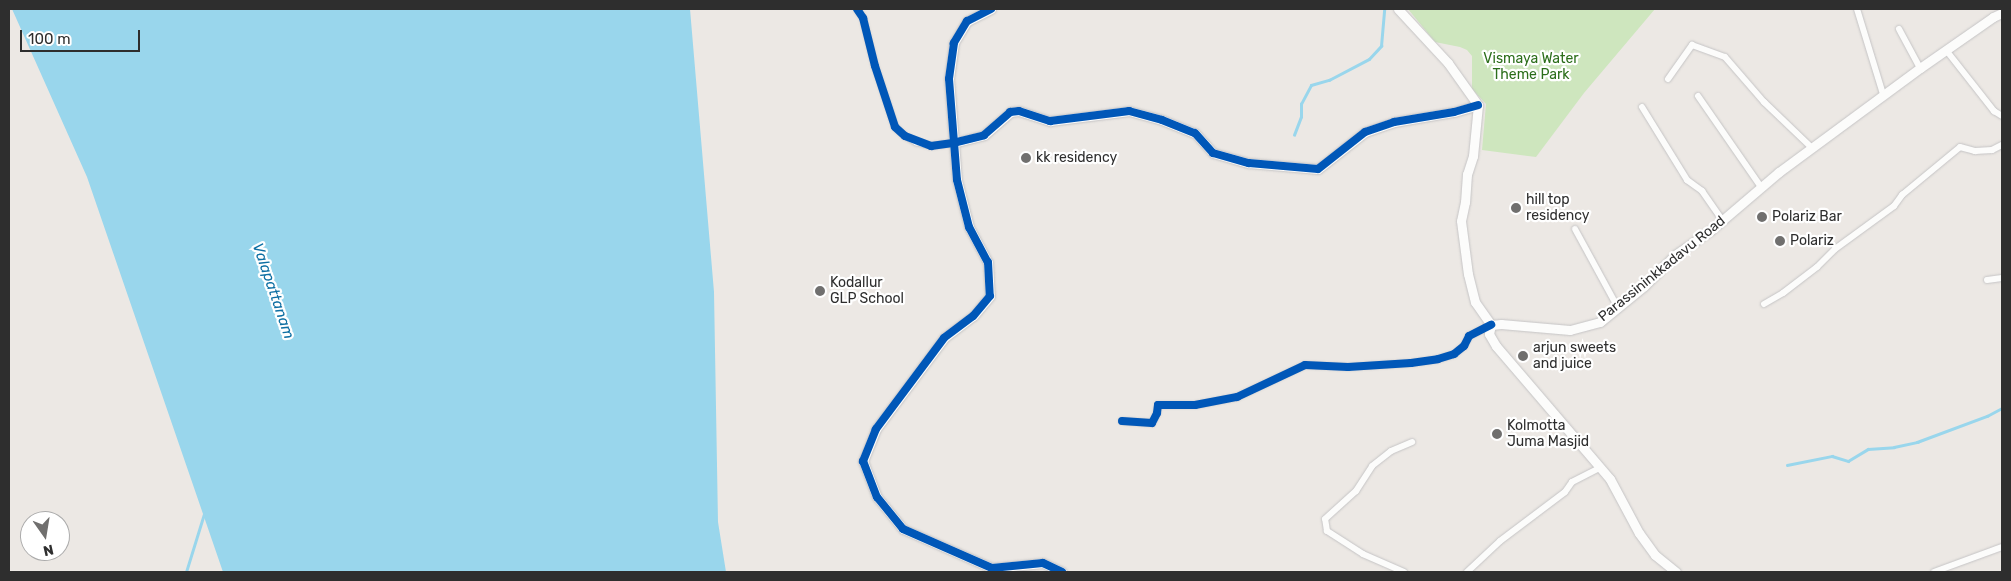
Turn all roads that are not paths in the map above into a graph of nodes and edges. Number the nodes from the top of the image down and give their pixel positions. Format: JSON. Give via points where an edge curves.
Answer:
{"nodes":[{"id":1,"x":857,"y":9,"type":"edge"},
{"id":2,"x":991,"y":9,"type":"edge"},
{"id":3,"x":1398,"y":9,"type":"edge"},
{"id":4,"x":1859,"y":10,"type":"edge"},
{"id":5,"x":2002,"y":13,"type":"edge"},
{"id":6,"x":1899,"y":29,"type":"dead end"},
{"id":7,"x":1946,"y":50,"type":"junction"},
{"id":8,"x":1920,"y":68,"type":"junction"},
{"id":9,"x":1668,"y":79,"type":"dead end"},
{"id":10,"x":1883,"y":94,"type":"junction"},
{"id":11,"x":1698,"y":96,"type":"dead end"},
{"id":12,"x":1478,"y":105,"type":"junction"},
{"id":13,"x":1642,"y":107,"type":"dead end"},
{"id":14,"x":2002,"y":116,"type":"edge"},
{"id":15,"x":953,"y":143,"type":"junction"},
{"id":16,"x":2002,"y":145,"type":"edge"},
{"id":17,"x":1812,"y":148,"type":"junction"},
{"id":18,"x":1761,"y":187,"type":"junction"},
{"id":19,"x":1722,"y":220,"type":"junction"},
{"id":20,"x":1575,"y":229,"type":"dead end"},
{"id":21,"x":2002,"y":278,"type":"edge"},
{"id":22,"x":1987,"y":280,"type":"dead end"},
{"id":23,"x":1764,"y":304,"type":"dead end"},
{"id":24,"x":1618,"y":308,"type":"junction"},
{"id":25,"x":1490,"y":325,"type":"junction"},
{"id":26,"x":1122,"y":421,"type":"dead end"},
{"id":27,"x":1412,"y":442,"type":"dead end"},
{"id":28,"x":1600,"y":468,"type":"junction"},
{"id":29,"x":2002,"y":547,"type":"edge"},
{"id":30,"x":1062,"y":572,"type":"edge"},
{"id":31,"x":1404,"y":572,"type":"edge"},
{"id":32,"x":1467,"y":572,"type":"edge"},
{"id":33,"x":1676,"y":572,"type":"edge"},
{"id":34,"x":1934,"y":572,"type":"edge"}],
"edges":[{"from":1,"to":15,"type":"street","via":[[863,18],[895,126],[916,142],[931,146]]},
{"from":2,"to":15,"type":"street","via":[[966,21],[954,43],[949,79]]},
{"from":3,"to":12,"type":"street","via":[[1448,63]]},
{"from":4,"to":10,"type":"street"},
{"from":5,"to":7,"type":"street","name":"Parassininkkadavu Road"},
{"from":6,"to":8,"type":"street"},
{"from":7,"to":8,"type":"street","name":"Parassininkkadavu Road"},
{"from":7,"to":14,"type":"street","via":[[1994,111]]},
{"from":8,"to":10,"type":"street","name":"Parassininkkadavu Road"},
{"from":9,"to":17,"type":"street","via":[[1692,45],[1725,57],[1764,102]]},
{"from":10,"to":17,"type":"street","name":"Parassininkkadavu Road"},
{"from":11,"to":18,"type":"street"},
{"from":12,"to":15,"type":"street","via":[[1394,122],[1365,132],[1318,169],[1249,163],[1213,153],[1195,133],[1129,111],[1050,121],[1019,111],[1010,112],[984,135]]},
{"from":12,"to":25,"type":"street","via":[[1461,221],[1470,289],[1474,302]]},
{"from":13,"to":19,"type":"street","via":[[1687,180],[1702,191]]},
{"from":15,"to":30,"type":"street","via":[[957,180],[969,227],[988,262],[990,296],[973,316],[944,338],[876,429],[863,461],[877,497],[903,530],[992,568],[1043,564]]},
{"from":16,"to":23,"type":"street","via":[[1992,150],[1975,151],[1960,147],[1902,195],[1894,206],[1835,249],[1783,293]]},
{"from":17,"to":18,"type":"street","name":"Parassininkkadavu Road"},
{"from":18,"to":19,"type":"street","name":"Parassininkkadavu Road"},
{"from":19,"to":24,"type":"street","name":"Parassininkkadavu Road","via":[[1675,255]]},
{"from":20,"to":24,"type":"street"},
{"from":21,"to":22,"type":"street"},
{"from":24,"to":25,"type":"street","name":"Parassininkkadavu Road","via":[[1600,322],[1570,330]]},
{"from":25,"to":26,"type":"street","via":[[1469,336],[1464,346],[1454,354],[1438,359],[1348,367],[1305,365],[1236,397],[1195,405],[1158,405],[1152,423]]},
{"from":25,"to":28,"type":"street","via":[[1490,334],[1510,364]]},
{"from":27,"to":31,"type":"street","via":[[1390,450],[1372,466],[1356,491],[1325,518],[1327,531],[1363,554]]},
{"from":28,"to":32,"type":"street","via":[[1572,482],[1565,492],[1500,540]]},
{"from":28,"to":33,"type":"street","via":[[1610,479],[1639,533],[1655,555]]},
{"from":29,"to":34,"type":"street"}]}
